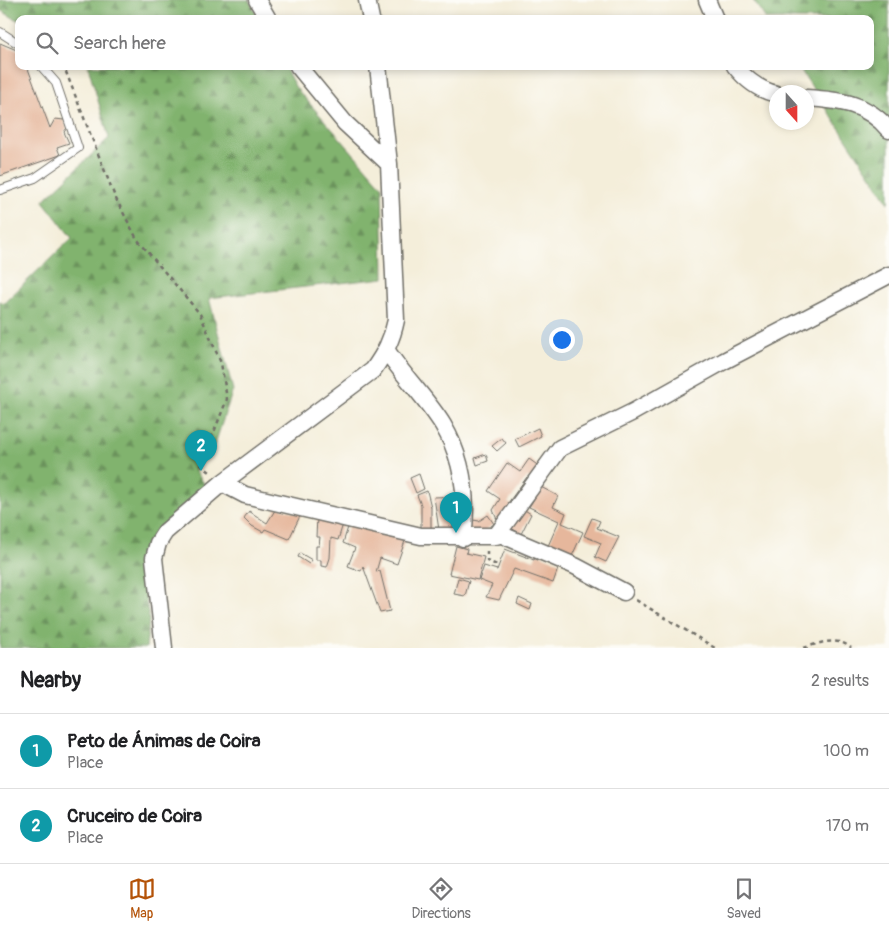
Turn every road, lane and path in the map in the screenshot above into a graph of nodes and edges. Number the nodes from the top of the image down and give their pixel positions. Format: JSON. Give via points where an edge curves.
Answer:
{"nodes":[{"id":1,"x":257,"y":0,"type":"edge"},
{"id":2,"x":367,"y":0,"type":"edge"},
{"id":3,"x":707,"y":0,"type":"edge"},
{"id":4,"x":266,"y":15,"type":"edge"},
{"id":5,"x":370,"y":15,"type":"edge"},
{"id":6,"x":713,"y":15,"type":"edge"},
{"id":7,"x":0,"y":32,"type":"edge"},
{"id":8,"x":15,"y":41,"type":"edge"},
{"id":9,"x":45,"y":70,"type":"edge"},
{"id":10,"x":64,"y":70,"type":"edge"},
{"id":11,"x":301,"y":70,"type":"edge"},
{"id":12,"x":378,"y":70,"type":"edge"},
{"id":13,"x":739,"y":70,"type":"edge"},
{"id":14,"x":769,"y":92,"type":"edge"},
{"id":15,"x":814,"y":99,"type":"edge"},
{"id":16,"x":889,"y":130,"type":"edge"},
{"id":17,"x":389,"y":164,"type":"junction"},
{"id":18,"x":0,"y":190,"type":"edge"},
{"id":19,"x":889,"y":275,"type":"edge"},
{"id":20,"x":387,"y":351,"type":"junction"},
{"id":21,"x":222,"y":483,"type":"junction"},
{"id":22,"x":494,"y":535,"type":"junction"},
{"id":23,"x":463,"y":538,"type":"junction"},
{"id":24,"x":497,"y":566,"type":"dead end"},
{"id":25,"x":624,"y":592,"type":"joint"},
{"id":26,"x":164,"y":648,"type":"edge"},
{"id":27,"x":715,"y":648,"type":"edge"},
{"id":28,"x":804,"y":648,"type":"edge"},
{"id":29,"x":851,"y":648,"type":"edge"}],
"edges":[{"from":1,"to":4,"type":"street"},
{"from":2,"to":5,"type":"street"},
{"from":3,"to":6,"type":"street"},
{"from":7,"to":8,"type":"lane"},
{"from":9,"to":18,"type":"lane","via":[[56,83],[78,148],[35,178]]},
{"from":10,"to":21,"type":"path","via":[[115,196],[137,238],[200,314],[221,363],[227,399],[201,465]]},
{"from":11,"to":17,"type":"street","via":[[345,123]]},
{"from":12,"to":17,"type":"street"},
{"from":13,"to":14,"type":"street","via":[[752,84]]},
{"from":15,"to":16,"type":"street","via":[[852,103],[868,110]]},
{"from":17,"to":20,"type":"street","via":[[396,320]]},
{"from":19,"to":22,"type":"street","via":[[560,448]]},
{"from":20,"to":21,"type":"street","via":[[373,370]]},
{"from":20,"to":23,"type":"street","via":[[443,425],[459,459],[464,506]]},
{"from":21,"to":23,"type":"street","via":[[245,495],[292,507],[421,536]]},
{"from":21,"to":26,"type":"street","via":[[165,532],[158,543],[154,576]]},
{"from":22,"to":23,"type":"street"},
{"from":22,"to":24,"type":"path","via":[[487,561]]},
{"from":22,"to":25,"type":"street","via":[[575,566]]},
{"from":25,"to":27,"type":"path"},
{"from":28,"to":29,"type":"path","via":[[838,641]]}]}
